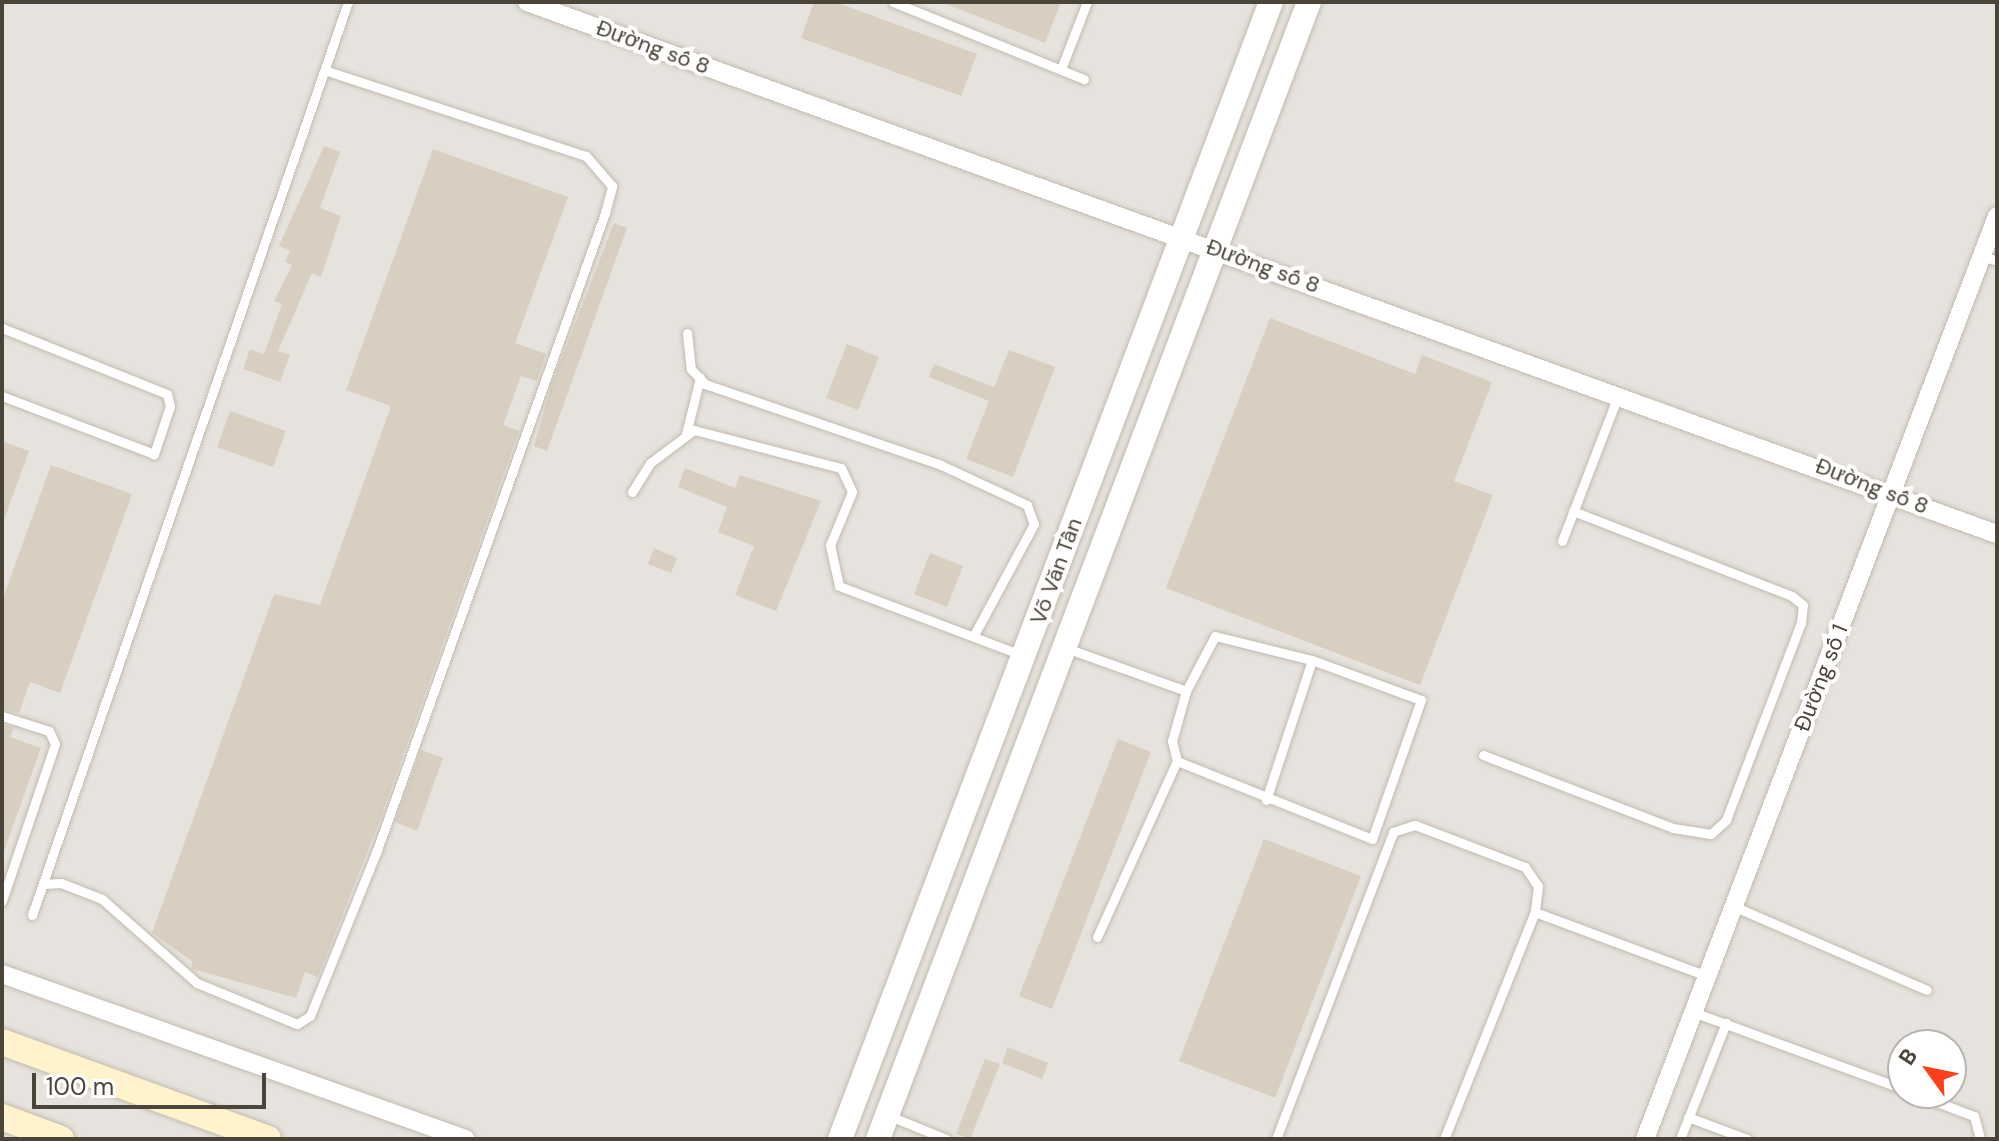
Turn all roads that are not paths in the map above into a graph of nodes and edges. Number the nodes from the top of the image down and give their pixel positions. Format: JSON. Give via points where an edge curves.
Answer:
{"nodes":[{"id":1,"x":348,"y":2,"type":"edge"},
{"id":2,"x":527,"y":2,"type":"edge"},
{"id":3,"x":893,"y":2,"type":"edge"},
{"id":4,"x":1087,"y":2,"type":"edge"},
{"id":5,"x":1271,"y":2,"type":"edge"},
{"id":6,"x":1309,"y":2,"type":"edge"},
{"id":7,"x":1061,"y":69,"type":"junction"},
{"id":8,"x":325,"y":70,"type":"junction"},
{"id":9,"x":1084,"y":79,"type":"dead end"},
{"id":10,"x":1997,"y":216,"type":"edge"},
{"id":11,"x":1182,"y":237,"type":"junction"},
{"id":12,"x":1214,"y":249,"type":"junction"},
{"id":13,"x":1990,"y":258,"type":"edge"},
{"id":14,"x":2,"y":328,"type":"edge"},
{"id":15,"x":687,"y":333,"type":"dead end"},
{"id":16,"x":700,"y":378,"type":"junction"},
{"id":17,"x":1619,"y":393,"type":"junction"},
{"id":18,"x":2,"y":396,"type":"edge"},
{"id":19,"x":686,"y":434,"type":"junction"},
{"id":20,"x":632,"y":492,"type":"dead end"},
{"id":21,"x":1892,"y":493,"type":"junction"},
{"id":22,"x":1573,"y":511,"type":"junction"},
{"id":23,"x":1997,"y":534,"type":"edge"},
{"id":24,"x":1562,"y":541,"type":"dead end"},
{"id":25,"x":974,"y":635,"type":"junction"},
{"id":26,"x":1063,"y":647,"type":"junction"},
{"id":27,"x":1025,"y":657,"type":"junction"},
{"id":28,"x":1312,"y":660,"type":"junction"},
{"id":29,"x":1186,"y":691,"type":"junction"},
{"id":30,"x":2,"y":716,"type":"edge"},
{"id":31,"x":1483,"y":755,"type":"dead end"},
{"id":32,"x":1177,"y":761,"type":"junction"},
{"id":33,"x":1266,"y":800,"type":"junction"},
{"id":34,"x":43,"y":884,"type":"junction"},
{"id":35,"x":2,"y":901,"type":"edge"},
{"id":36,"x":1733,"y":906,"type":"junction"},
{"id":37,"x":1535,"y":912,"type":"junction"},
{"id":38,"x":32,"y":915,"type":"dead end"},
{"id":39,"x":1097,"y":937,"type":"dead end"},
{"id":40,"x":2,"y":974,"type":"edge"},
{"id":41,"x":1707,"y":976,"type":"junction"},
{"id":42,"x":1927,"y":990,"type":"dead end"},
{"id":43,"x":1693,"y":1012,"type":"junction"},
{"id":44,"x":1726,"y":1023,"type":"junction"},
{"id":45,"x":2,"y":1042,"type":"edge"},
{"id":46,"x":1887,"y":1083,"type":"edge"},
{"id":47,"x":1955,"y":1109,"type":"edge"},
{"id":48,"x":887,"y":1114,"type":"junction"},
{"id":49,"x":2,"y":1117,"type":"edge"},
{"id":50,"x":1688,"y":1117,"type":"junction"},
{"id":51,"x":61,"y":1139,"type":"edge"},
{"id":52,"x":268,"y":1139,"type":"edge"},
{"id":53,"x":465,"y":1139,"type":"edge"},
{"id":54,"x":840,"y":1139,"type":"edge"},
{"id":55,"x":878,"y":1139,"type":"edge"},
{"id":56,"x":946,"y":1139,"type":"edge"},
{"id":57,"x":1276,"y":1139,"type":"edge"},
{"id":58,"x":1444,"y":1139,"type":"edge"},
{"id":59,"x":1645,"y":1139,"type":"edge"},
{"id":60,"x":1680,"y":1139,"type":"edge"},
{"id":61,"x":1747,"y":1139,"type":"edge"},
{"id":62,"x":1980,"y":1139,"type":"edge"}],
"edges":[{"from":1,"to":8,"type":"lane"},
{"from":2,"to":11,"type":"street","name":"Đường số 8"},
{"from":3,"to":7,"type":"lane"},
{"from":4,"to":7,"type":"lane"},
{"from":5,"to":11,"type":"street","name":"Võ Văn Tần"},
{"from":6,"to":12,"type":"street","name":"Võ Văn Tần"},
{"from":7,"to":9,"type":"lane"},
{"from":8,"to":34,"type":"lane"},
{"from":8,"to":34,"type":"lane","via":[[586,156],[612,186],[605,213],[376,853],[310,1016],[297,1024],[197,983],[102,899],[61,883]]},
{"from":10,"to":13,"type":"street","name":"Đường số 1"},
{"from":11,"to":12,"type":"street","name":"Đường số 8"},
{"from":11,"to":27,"type":"street","name":"Võ Văn Tần"},
{"from":12,"to":17,"type":"street","name":"Đường số 8"},
{"from":12,"to":26,"type":"street","name":"Võ Văn Tần"},
{"from":13,"to":21,"type":"street","name":"Đường số 1"},
{"from":14,"to":18,"type":"lane","via":[[167,394],[170,406],[154,454]]},
{"from":15,"to":16,"type":"lane","via":[[691,369]]},
{"from":16,"to":19,"type":"lane"},
{"from":16,"to":25,"type":"lane","via":[[941,465],[1027,505],[1034,524]]},
{"from":17,"to":21,"type":"street","name":"Đường số 8"},
{"from":17,"to":22,"type":"lane"},
{"from":19,"to":20,"type":"lane","via":[[650,463]]},
{"from":19,"to":25,"type":"lane","via":[[841,468],[852,492],[830,545],[839,586]]},
{"from":21,"to":23,"type":"street","name":"Đường số 8"},
{"from":21,"to":36,"type":"street","name":"Đường số 1"},
{"from":22,"to":24,"type":"lane"},
{"from":22,"to":31,"type":"lane","via":[[1792,596],[1803,605],[1801,623],[1730,810],[1711,834],[1673,828]]},
{"from":25,"to":27,"type":"lane"},
{"from":26,"to":29,"type":"lane"},
{"from":26,"to":48,"type":"street","name":"Võ Văn Tần"},
{"from":27,"to":54,"type":"street","name":"Võ Văn Tần"},
{"from":28,"to":29,"type":"lane","via":[[1215,636]]},
{"from":28,"to":33,"type":"lane"},
{"from":28,"to":33,"type":"lane","via":[[1414,695],[1420,720],[1372,839]]},
{"from":29,"to":32,"type":"lane","via":[[1172,741]]},
{"from":30,"to":35,"type":"lane","via":[[49,731],[55,744]]},
{"from":32,"to":33,"type":"lane"},
{"from":32,"to":39,"type":"lane"},
{"from":34,"to":38,"type":"lane"},
{"from":36,"to":41,"type":"street","name":"Đường số 1"},
{"from":36,"to":42,"type":"lane"},
{"from":37,"to":41,"type":"lane"},
{"from":37,"to":57,"type":"lane","via":[[1538,886],[1525,867],[1415,825],[1400,827],[1377,865]]},
{"from":37,"to":58,"type":"lane"},
{"from":40,"to":53,"type":"street"},
{"from":41,"to":43,"type":"street","name":"Đường số 1"},
{"from":43,"to":44,"type":"lane"},
{"from":43,"to":59,"type":"street","name":"Đường số 1"},
{"from":44,"to":46,"type":"lane"},
{"from":44,"to":50,"type":"lane"},
{"from":45,"to":52,"type":"main road"},
{"from":47,"to":62,"type":"lane","via":[[1974,1116]]},
{"from":48,"to":55,"type":"street","name":"Võ Văn Tần"},
{"from":48,"to":56,"type":"lane"},
{"from":49,"to":51,"type":"main road"},
{"from":50,"to":60,"type":"lane"},
{"from":50,"to":61,"type":"lane"}]}
